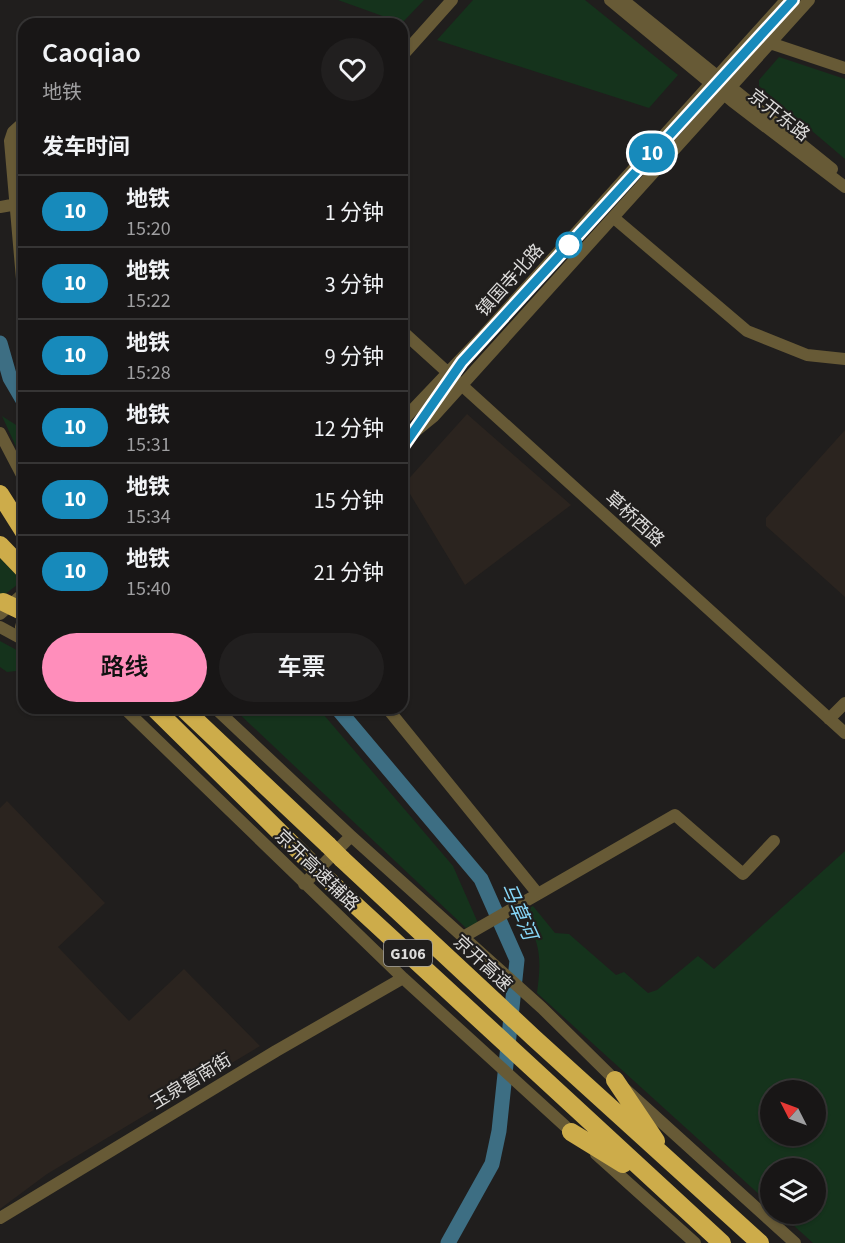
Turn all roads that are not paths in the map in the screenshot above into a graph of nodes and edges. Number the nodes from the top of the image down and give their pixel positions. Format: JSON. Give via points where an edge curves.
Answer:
{"nodes":[{"id":1,"x":452,"y":0,"type":"edge"},
{"id":2,"x":610,"y":0,"type":"edge"},
{"id":3,"x":623,"y":0,"type":"edge"},
{"id":4,"x":786,"y":0,"type":"edge"},
{"id":5,"x":809,"y":0,"type":"edge"},
{"id":6,"x":770,"y":43,"type":"junction"},
{"id":7,"x":408,"y":49,"type":"edge"},
{"id":8,"x":845,"y":68,"type":"edge"},
{"id":9,"x":714,"y":80,"type":"junction"},
{"id":10,"x":727,"y":91,"type":"junction"},
{"id":11,"x":18,"y":127,"type":"edge"},
{"id":12,"x":845,"y":179,"type":"edge"},
{"id":13,"x":845,"y":187,"type":"edge"},
{"id":14,"x":9,"y":206,"type":"edge"},
{"id":15,"x":614,"y":218,"type":"junction"},
{"id":16,"x":18,"y":247,"type":"edge"},
{"id":17,"x":408,"y":337,"type":"edge"},
{"id":18,"x":845,"y":359,"type":"edge"},
{"id":19,"x":448,"y":374,"type":"junction"},
{"id":20,"x":460,"y":386,"type":"junction"},
{"id":21,"x":408,"y":415,"type":"edge"},
{"id":22,"x":0,"y":433,"type":"edge"},
{"id":23,"x":408,"y":437,"type":"edge"},
{"id":24,"x":18,"y":468,"type":"edge"},
{"id":25,"x":0,"y":494,"type":"edge"},
{"id":26,"x":0,"y":515,"type":"edge"},
{"id":27,"x":18,"y":522,"type":"edge"},
{"id":28,"x":18,"y":534,"type":"edge"},
{"id":29,"x":0,"y":545,"type":"edge"},
{"id":30,"x":18,"y":564,"type":"edge"},
{"id":31,"x":18,"y":596,"type":"edge"},
{"id":32,"x":1,"y":605,"type":"edge"},
{"id":33,"x":18,"y":612,"type":"edge"},
{"id":34,"x":0,"y":627,"type":"edge"},
{"id":35,"x":18,"y":637,"type":"edge"},
{"id":36,"x":845,"y":703,"type":"edge"},
{"id":37,"x":130,"y":714,"type":"edge"},
{"id":38,"x":160,"y":714,"type":"edge"},
{"id":39,"x":189,"y":714,"type":"edge"},
{"id":40,"x":221,"y":714,"type":"edge"},
{"id":41,"x":392,"y":714,"type":"edge"},
{"id":42,"x":830,"y":719,"type":"junction"},
{"id":43,"x":845,"y":733,"type":"edge"},
{"id":44,"x":351,"y":836,"type":"junction"},
{"id":45,"x":774,"y":841,"type":"dead end"},
{"id":46,"x":304,"y":884,"type":"junction"},
{"id":47,"x":538,"y":894,"type":"junction"},
{"id":48,"x":463,"y":937,"type":"junction"},
{"id":49,"x":403,"y":978,"type":"junction"},
{"id":50,"x":615,"y":1080,"type":"junction"},
{"id":51,"x":571,"y":1132,"type":"junction"},
{"id":52,"x":674,"y":1167,"type":"junction"},
{"id":53,"x":658,"y":1185,"type":"junction"},
{"id":54,"x":0,"y":1218,"type":"edge"},
{"id":55,"x":695,"y":1243,"type":"edge"},
{"id":56,"x":722,"y":1243,"type":"edge"},
{"id":57,"x":760,"y":1243,"type":"edge"},
{"id":58,"x":795,"y":1243,"type":"edge"}],
"edges":[{"from":1,"to":7,"type":"street"},
{"from":2,"to":9,"type":"street","name":"京开东路"},
{"from":3,"to":9,"type":"street","name":"京开东路"},
{"from":4,"to":9,"type":"street","name":"镇国寺北路"},
{"from":5,"to":6,"type":"street","name":"镇国寺北路"},
{"from":6,"to":8,"type":"street"},
{"from":6,"to":10,"type":"street","name":"镇国寺北路"},
{"from":9,"to":10,"type":"street","name":"京开东路"},
{"from":9,"to":19,"type":"street","name":"镇国寺北路"},
{"from":10,"to":12,"type":"street","name":"京开东路"},
{"from":10,"to":13,"type":"street","name":"京开东路"},
{"from":10,"to":15,"type":"street","name":"镇国寺北路"},
{"from":11,"to":14,"type":"street","via":[[9,141]]},
{"from":14,"to":16,"type":"street"},
{"from":15,"to":18,"type":"street","via":[[747,331],[807,355]]},
{"from":15,"to":20,"type":"street","name":"镇国寺北路"},
{"from":17,"to":19,"type":"street","name":"草桥西路"},
{"from":19,"to":20,"type":"street","name":"草桥西路"},
{"from":19,"to":21,"type":"street","name":"镇国寺北路"},
{"from":20,"to":23,"type":"street","name":"镇国寺北路","via":[[434,416]]},
{"from":20,"to":42,"type":"street","name":"草桥西路"},
{"from":22,"to":24,"type":"street"},
{"from":25,"to":27,"type":"highway"},
{"from":26,"to":28,"type":"highway"},
{"from":29,"to":30,"type":"highway"},
{"from":31,"to":32,"type":"street"},
{"from":32,"to":33,"type":"highway","bridge":true},
{"from":34,"to":35,"type":"street"},
{"from":36,"to":42,"type":"street"},
{"from":37,"to":46,"type":"street","name":"京开高速辅路"},
{"from":38,"to":53,"type":"highway","number":"G106","bridge":true,"via":[[325,877]]},
{"from":39,"to":52,"type":"highway","name":"京开高速","number":"G106","bridge":true},
{"from":40,"to":44,"type":"street"},
{"from":41,"to":47,"type":"street"},
{"from":42,"to":43,"type":"street","name":"草桥西路"},
{"from":44,"to":46,"type":"street"},
{"from":44,"to":48,"type":"street"},
{"from":45,"to":47,"type":"street","via":[[743,874],[675,815]]},
{"from":46,"to":49,"type":"street","name":"京开高速辅路"},
{"from":47,"to":48,"type":"street"},
{"from":48,"to":50,"type":"street"},
{"from":49,"to":51,"type":"street","name":"京开高速辅路"},
{"from":49,"to":54,"type":"street","name":"玉泉营南街"},
{"from":50,"to":52,"type":"highway"},
{"from":50,"to":58,"type":"street"},
{"from":51,"to":53,"type":"highway"},
{"from":51,"to":55,"type":"street"},
{"from":52,"to":57,"type":"highway","name":"京开高速","number":"G106"},
{"from":53,"to":56,"type":"highway","number":"G106"}]}
